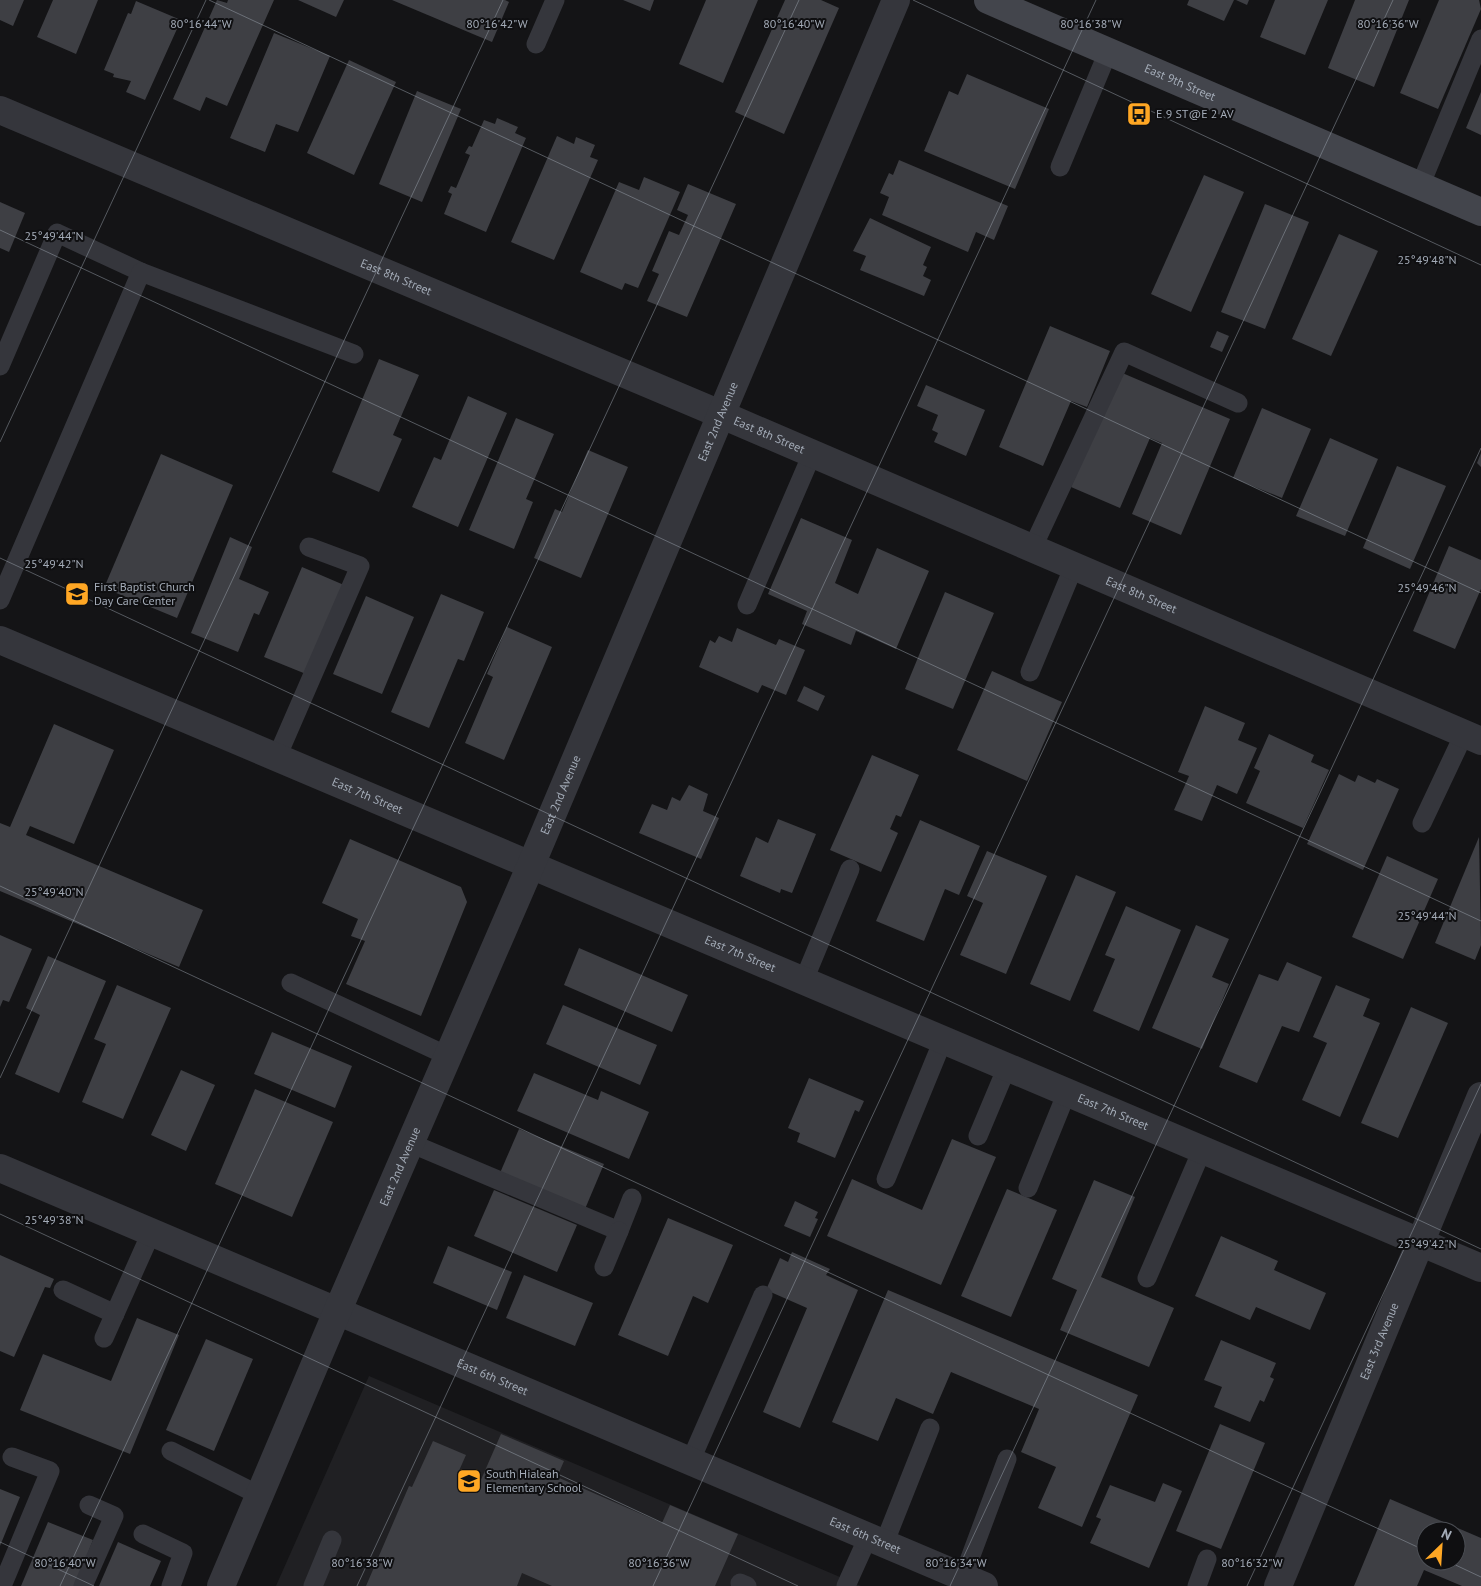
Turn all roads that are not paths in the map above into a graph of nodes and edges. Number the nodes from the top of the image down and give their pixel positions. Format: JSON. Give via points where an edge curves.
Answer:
{"nodes":[{"id":1,"x":555,"y":0,"type":"edge"},
{"id":2,"x":896,"y":0,"type":"edge"},
{"id":3,"x":988,"y":0,"type":"edge"},
{"id":4,"x":1481,"y":40,"type":"edge"},
{"id":5,"x":536,"y":44,"type":"dead end"},
{"id":6,"x":1108,"y":52,"type":"junction"},
{"id":7,"x":0,"y":110,"type":"edge"},
{"id":8,"x":1060,"y":167,"type":"dead end"},
{"id":9,"x":1420,"y":186,"type":"junction"},
{"id":10,"x":1481,"y":212,"type":"edge"},
{"id":11,"x":141,"y":272,"type":"junction"},
{"id":12,"x":354,"y":354,"type":"dead end"},
{"id":13,"x":0,"y":366,"type":"edge"},
{"id":14,"x":1238,"y":403,"type":"dead end"},
{"id":15,"x":720,"y":414,"type":"junction"},
{"id":16,"x":812,"y":454,"type":"junction"},
{"id":17,"x":309,"y":547,"type":"dead end"},
{"id":18,"x":1032,"y":549,"type":"junction"},
{"id":19,"x":1074,"y":566,"type":"junction"},
{"id":20,"x":0,"y":600,"type":"edge"},
{"id":21,"x":747,"y":605,"type":"dead end"},
{"id":22,"x":0,"y":640,"type":"edge"},
{"id":23,"x":1030,"y":672,"type":"dead end"},
{"id":24,"x":1472,"y":738,"type":"edge"},
{"id":25,"x":277,"y":757,"type":"junction"},
{"id":26,"x":1422,"y":823,"type":"dead end"},
{"id":27,"x":531,"y":865,"type":"junction"},
{"id":28,"x":850,"y":869,"type":"dead end"},
{"id":29,"x":804,"y":980,"type":"junction"},
{"id":30,"x":291,"y":983,"type":"dead end"},
{"id":31,"x":943,"y":1040,"type":"junction"},
{"id":32,"x":448,"y":1056,"type":"junction"},
{"id":33,"x":1006,"y":1067,"type":"junction"},
{"id":34,"x":1067,"y":1092,"type":"junction"},
{"id":35,"x":1480,"y":1104,"type":"edge"},
{"id":36,"x":978,"y":1136,"type":"dead end"},
{"id":37,"x":410,"y":1143,"type":"junction"},
{"id":38,"x":1202,"y":1150,"type":"junction"},
{"id":39,"x":0,"y":1168,"type":"edge"},
{"id":40,"x":886,"y":1179,"type":"dead end"},
{"id":41,"x":1028,"y":1188,"type":"dead end"},
{"id":42,"x":632,"y":1198,"type":"dead end"},
{"id":43,"x":619,"y":1230,"type":"junction"},
{"id":44,"x":151,"y":1233,"type":"junction"},
{"id":45,"x":1420,"y":1242,"type":"junction"},
{"id":46,"x":604,"y":1267,"type":"dead end"},
{"id":47,"x":1481,"y":1268,"type":"edge"},
{"id":48,"x":1147,"y":1278,"type":"dead end"},
{"id":49,"x":63,"y":1290,"type":"dead end"},
{"id":50,"x":763,"y":1295,"type":"dead end"},
{"id":51,"x":336,"y":1312,"type":"junction"},
{"id":52,"x":115,"y":1314,"type":"junction"},
{"id":53,"x":104,"y":1338,"type":"dead end"},
{"id":54,"x":930,"y":1428,"type":"dead end"},
{"id":55,"x":171,"y":1451,"type":"dead end"},
{"id":56,"x":12,"y":1457,"type":"dead end"},
{"id":57,"x":1007,"y":1459,"type":"dead end"},
{"id":58,"x":690,"y":1462,"type":"junction"},
{"id":59,"x":259,"y":1495,"type":"junction"},
{"id":60,"x":89,"y":1505,"type":"dead end"},
{"id":61,"x":143,"y":1534,"type":"dead end"},
{"id":62,"x":332,"y":1540,"type":"dead end"},
{"id":63,"x":876,"y":1540,"type":"junction"},
{"id":64,"x":1207,"y":1559,"type":"dead end"},
{"id":65,"x":973,"y":1581,"type":"edge"},
{"id":66,"x":2,"y":1586,"type":"edge"},
{"id":67,"x":82,"y":1586,"type":"edge"},
{"id":68,"x":170,"y":1586,"type":"edge"},
{"id":69,"x":221,"y":1586,"type":"edge"},
{"id":70,"x":313,"y":1586,"type":"edge"},
{"id":71,"x":846,"y":1586,"type":"edge"},
{"id":72,"x":1197,"y":1586,"type":"edge"},
{"id":73,"x":1278,"y":1586,"type":"edge"}],
"edges":[{"from":1,"to":5,"type":"lane"},
{"from":2,"to":15,"type":"street","name":"East 2nd Avenue"},
{"from":3,"to":6,"type":"main road","name":"East 9th Street"},
{"from":4,"to":9,"type":"lane"},
{"from":6,"to":8,"type":"lane"},
{"from":6,"to":9,"type":"main road","name":"East 9th Street"},
{"from":7,"to":15,"type":"street","name":"East 8th Street"},
{"from":9,"to":10,"type":"main road","name":"East 9th Street"},
{"from":11,"to":12,"type":"lane"},
{"from":11,"to":13,"type":"lane","via":[[57,233]]},
{"from":11,"to":20,"type":"lane"},
{"from":14,"to":18,"type":"lane","via":[[1124,352]]},
{"from":15,"to":16,"type":"street","name":"East 8th Street"},
{"from":15,"to":27,"type":"street","name":"East 2nd Avenue"},
{"from":16,"to":18,"type":"street","name":"East 8th Street"},
{"from":16,"to":21,"type":"lane"},
{"from":17,"to":25,"type":"lane","via":[[360,566]]},
{"from":18,"to":19,"type":"street","name":"East 8th Street"},
{"from":19,"to":23,"type":"lane"},
{"from":19,"to":24,"type":"street","name":"East 8th Street"},
{"from":22,"to":25,"type":"street","name":"East 7th Street"},
{"from":24,"to":26,"type":"lane"},
{"from":25,"to":27,"type":"street","name":"East 7th Street"},
{"from":27,"to":29,"type":"street","name":"East 7th Street"},
{"from":27,"to":32,"type":"street","name":"East 2nd Avenue"},
{"from":28,"to":29,"type":"lane"},
{"from":29,"to":31,"type":"street","name":"East 7th Street"},
{"from":30,"to":32,"type":"lane"},
{"from":31,"to":33,"type":"street","name":"East 7th Street"},
{"from":31,"to":40,"type":"lane"},
{"from":32,"to":37,"type":"street","name":"East 2nd Avenue"},
{"from":33,"to":34,"type":"street","name":"East 7th Street"},
{"from":33,"to":36,"type":"lane"},
{"from":34,"to":38,"type":"street","name":"East 7th Street"},
{"from":34,"to":41,"type":"lane"},
{"from":35,"to":45,"type":"street","name":"East 3rd Avenue"},
{"from":37,"to":43,"type":"lane"},
{"from":37,"to":51,"type":"street","name":"East 2nd Avenue"},
{"from":38,"to":45,"type":"street","name":"East 7th Street"},
{"from":38,"to":48,"type":"lane"},
{"from":39,"to":44,"type":"street","name":"East 6th Street"},
{"from":42,"to":43,"type":"lane"},
{"from":43,"to":46,"type":"lane"},
{"from":44,"to":51,"type":"street","name":"East 6th Street"},
{"from":44,"to":52,"type":"lane"},
{"from":45,"to":47,"type":"street","name":"East 7th Street"},
{"from":45,"to":73,"type":"street","name":"East 3rd Avenue"},
{"from":49,"to":52,"type":"lane"},
{"from":50,"to":58,"type":"lane"},
{"from":51,"to":58,"type":"street","name":"East 6th Street"},
{"from":51,"to":59,"type":"street","name":"East 2nd Avenue"},
{"from":52,"to":53,"type":"lane"},
{"from":54,"to":63,"type":"lane"},
{"from":55,"to":59,"type":"lane"},
{"from":56,"to":66,"type":"lane","via":[[50,1471]]},
{"from":57,"to":65,"type":"lane"},
{"from":58,"to":63,"type":"street","name":"East 6th Street"},
{"from":59,"to":69,"type":"street","name":"East 2nd Avenue"},
{"from":60,"to":67,"type":"lane","via":[[114,1516]]},
{"from":61,"to":68,"type":"lane","via":[[183,1553]]},
{"from":62,"to":70,"type":"lane"},
{"from":63,"to":65,"type":"street","name":"East 6th Street"},
{"from":63,"to":71,"type":"lane"},
{"from":64,"to":72,"type":"lane"}]}
